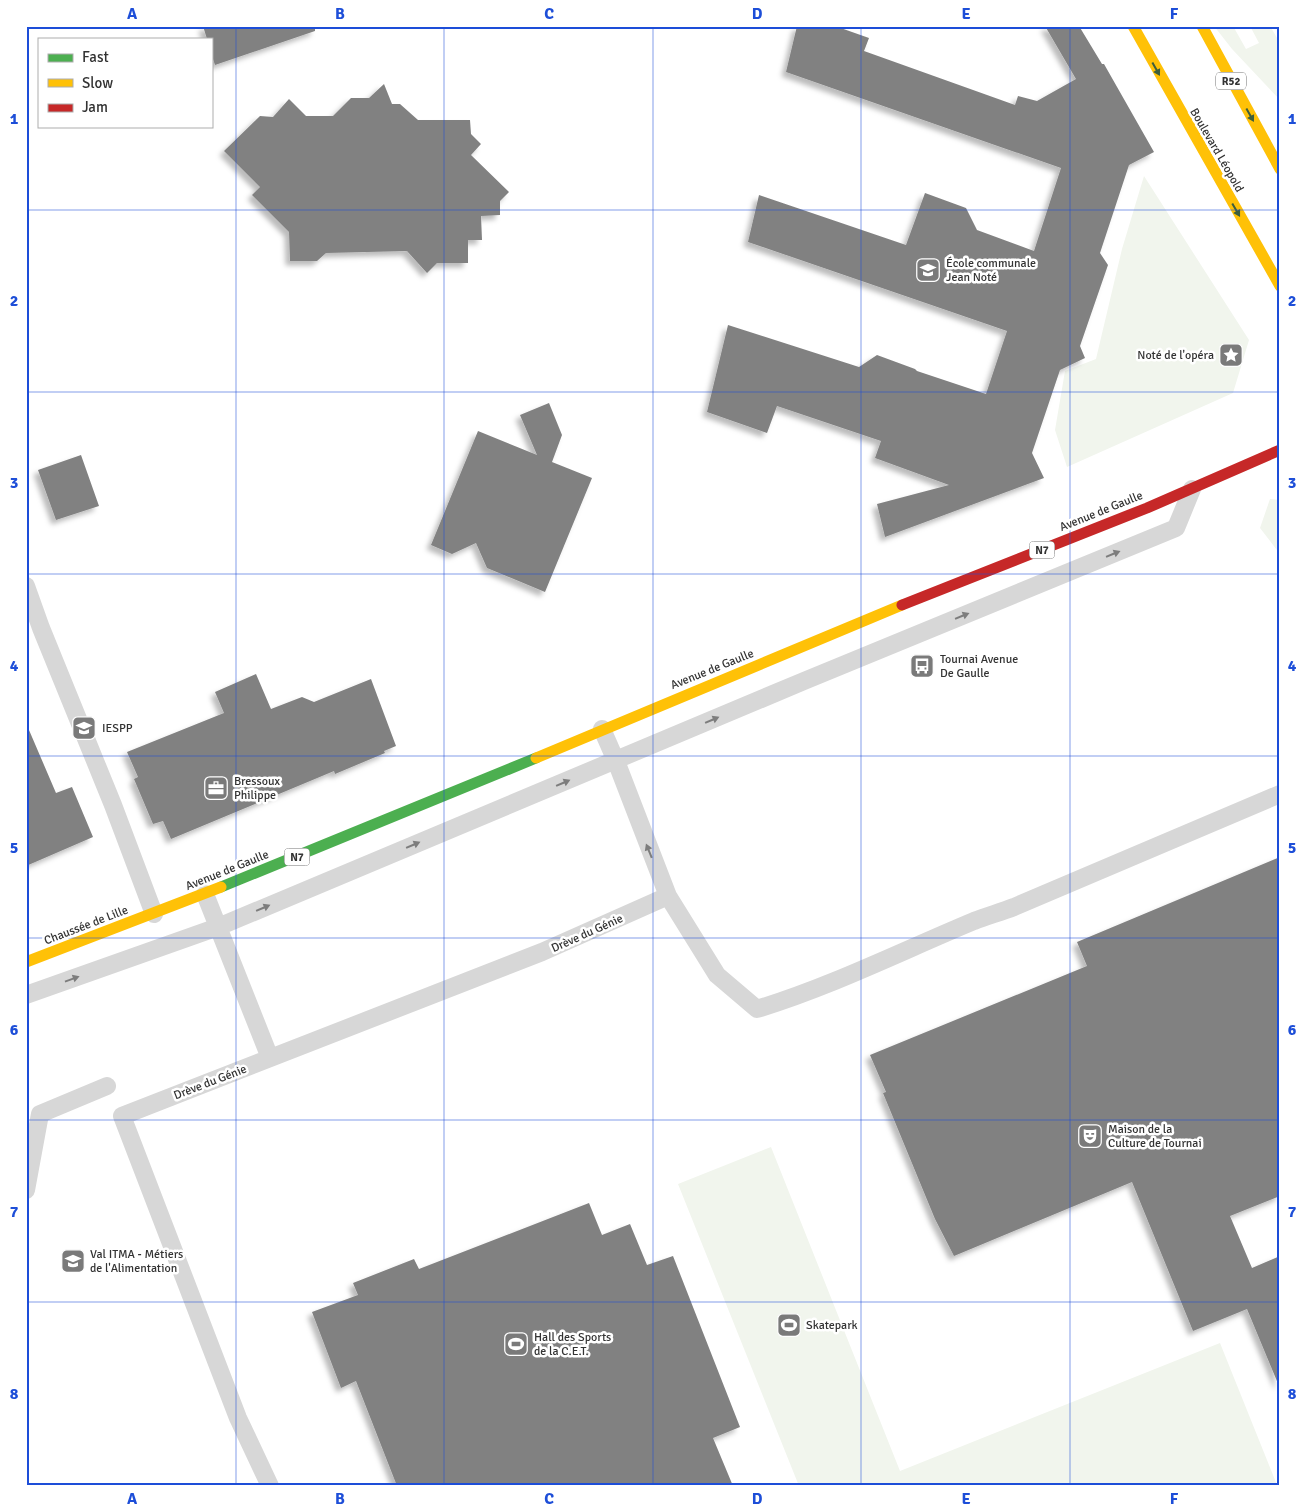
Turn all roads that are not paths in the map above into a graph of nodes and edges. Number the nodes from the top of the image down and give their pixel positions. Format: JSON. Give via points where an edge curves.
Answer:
{"nodes":[{"id":1,"x":1132,"y":26,"type":"edge"},
{"id":2,"x":1202,"y":26,"type":"edge"},
{"id":3,"x":1261,"y":135,"type":"junction"},
{"id":4,"x":1280,"y":140,"type":"edge"},
{"id":5,"x":1280,"y":169,"type":"edge"},
{"id":6,"x":1280,"y":286,"type":"edge"},
{"id":7,"x":1280,"y":450,"type":"edge"},
{"id":8,"x":1192,"y":489,"type":"junction"},
{"id":9,"x":26,"y":586,"type":"edge"},
{"id":10,"x":602,"y":729,"type":"junction"},
{"id":11,"x":616,"y":761,"type":"junction"},
{"id":12,"x":1280,"y":794,"type":"edge"},
{"id":13,"x":205,"y":894,"type":"junction"},
{"id":14,"x":668,"y":896,"type":"junction"},
{"id":15,"x":154,"y":914,"type":"junction"},
{"id":16,"x":218,"y":926,"type":"junction"},
{"id":17,"x":26,"y":962,"type":"edge"},
{"id":18,"x":26,"y":995,"type":"edge"},
{"id":19,"x":270,"y":1058,"type":"junction"},
{"id":20,"x":107,"y":1086,"type":"dead end"},
{"id":21,"x":26,"y":1190,"type":"edge"},
{"id":22,"x":270,"y":1486,"type":"edge"}],
"edges":[{"from":1,"to":6,"type":"main road","name":"Boulevard Léopold","one_way":true},
{"from":2,"to":3,"type":"main road","number":"R52","one_way":true},
{"from":3,"to":4,"type":"main road"},
{"from":3,"to":5,"type":"main road","number":"R52"},
{"from":7,"to":8,"type":"main road","name":"Avenue de Gaulle","number":"N7"},
{"from":8,"to":10,"type":"main road","name":"Avenue de Gaulle","number":"N7"},
{"from":11,"to":8,"type":"lane","one_way":true,"via":[[1176,528]]},
{"from":9,"to":15,"type":"lane"},
{"from":10,"to":11,"type":"lane"},
{"from":10,"to":13,"type":"main road","name":"Avenue de Gaulle","number":"N7"},
{"from":14,"to":11,"type":"lane","one_way":true},
{"from":16,"to":11,"type":"lane","one_way":true},
{"from":12,"to":14,"type":"lane","via":[[869,967],[757,1008],[717,975]]},
{"from":13,"to":15,"type":"main road","name":"Avenue de Gaulle","number":"N7"},
{"from":13,"to":16,"type":"lane"},
{"from":14,"to":19,"type":"lane","name":"Drève du Génie","via":[[542,952]]},
{"from":15,"to":17,"type":"main road","name":"Chaussée de Lille","number":"N7"},
{"from":18,"to":16,"type":"lane","one_way":true},
{"from":16,"to":19,"type":"lane"},
{"from":19,"to":22,"type":"lane","name":"Drève du Génie","via":[[122,1116],[238,1418]]},
{"from":20,"to":21,"type":"lane","via":[[40,1114]]}]}
